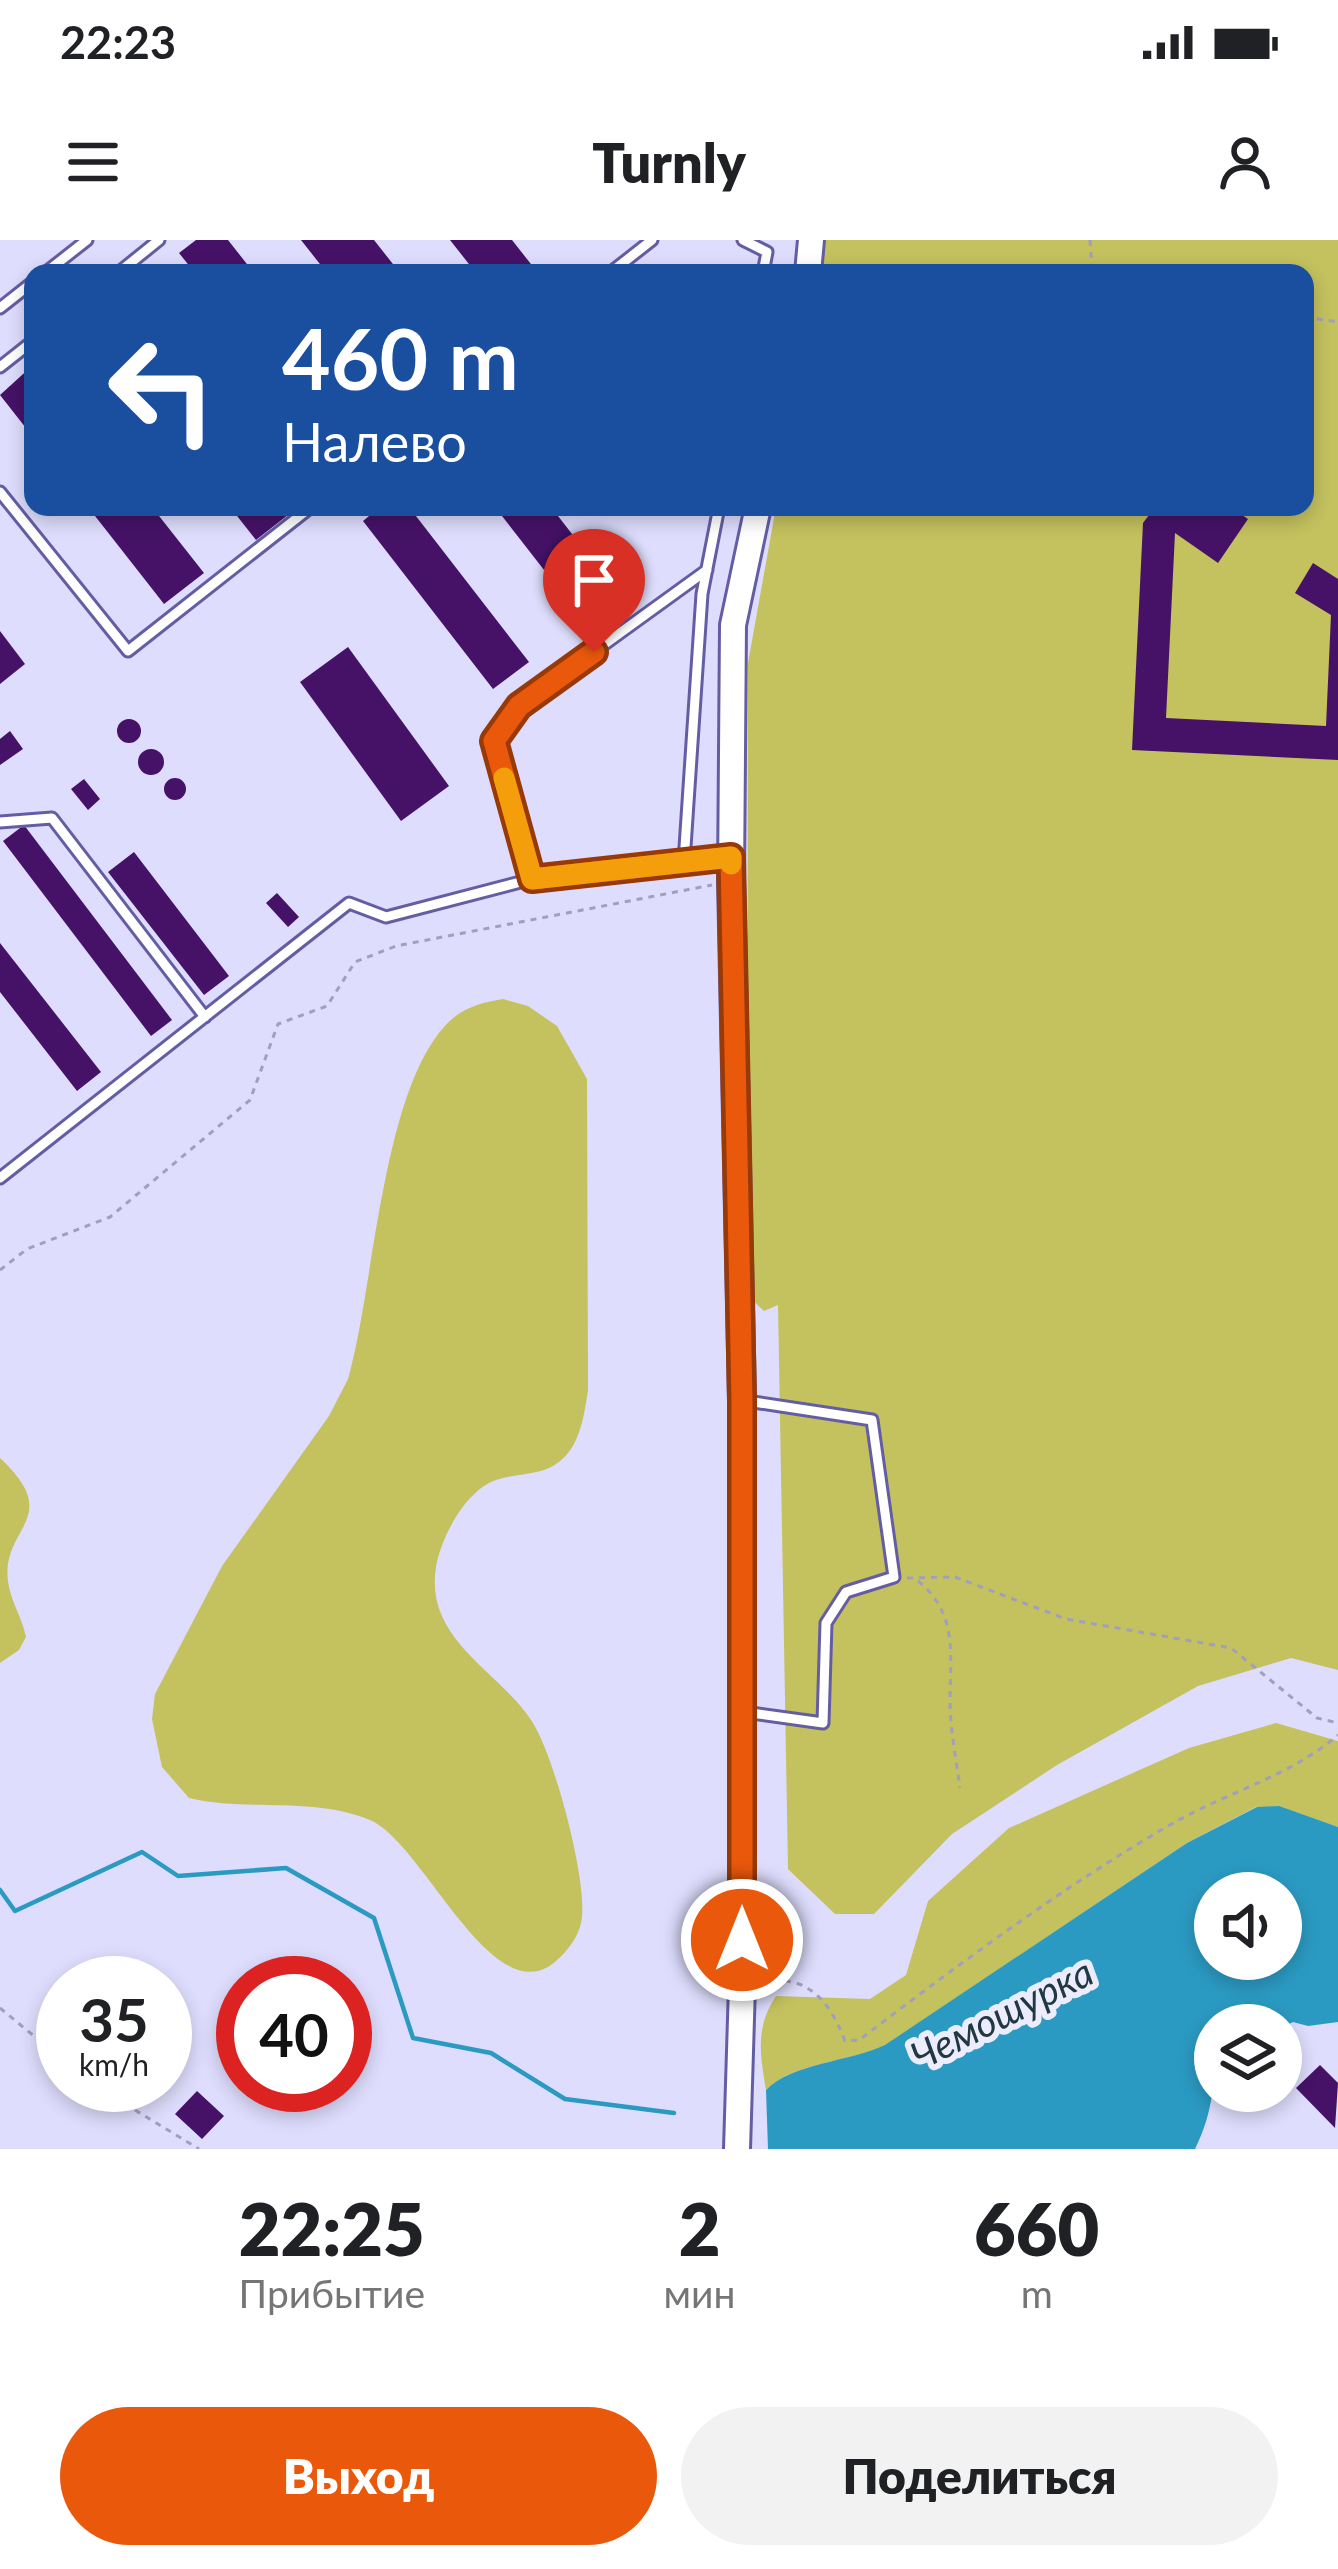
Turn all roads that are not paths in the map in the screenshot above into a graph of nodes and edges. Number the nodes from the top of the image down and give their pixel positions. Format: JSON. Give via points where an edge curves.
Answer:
{"nodes":[{"id":1,"x":87,"y":240,"type":"edge"},
{"id":2,"x":159,"y":240,"type":"edge"},
{"id":3,"x":652,"y":240,"type":"edge"},
{"id":4,"x":743,"y":240,"type":"edge"},
{"id":5,"x":56,"y":264,"type":"edge"},
{"id":6,"x":129,"y":264,"type":"edge"},
{"id":7,"x":621,"y":264,"type":"edge"},
{"id":8,"x":765,"y":264,"type":"edge"},
{"id":9,"x":24,"y":289,"type":"edge"},
{"id":10,"x":0,"y":308,"type":"edge"},
{"id":11,"x":24,"y":348,"type":"edge"},
{"id":12,"x":0,"y":367,"type":"edge"},
{"id":13,"x":0,"y":492,"type":"edge"},
{"id":14,"x":300,"y":516,"type":"edge"},
{"id":15,"x":717,"y":516,"type":"edge"},
{"id":16,"x":756,"y":516,"type":"edge"},
{"id":17,"x":707,"y":570,"type":"junction"},
{"id":18,"x":0,"y":822,"type":"edge"},
{"id":19,"x":684,"y":862,"type":"junction"},
{"id":20,"x":731,"y":869,"type":"junction"},
{"id":21,"x":532,"y":879,"type":"junction"},
{"id":22,"x":205,"y":1017,"type":"junction"},
{"id":23,"x":0,"y":1178,"type":"edge"},
{"id":24,"x":742,"y":1400,"type":"junction"},
{"id":25,"x":742,"y":1712,"type":"junction"},
{"id":26,"x":737,"y":2149,"type":"edge"}],
"edges":[{"from":1,"to":5,"type":"lane"},
{"from":2,"to":6,"type":"lane"},
{"from":3,"to":7,"type":"lane"},
{"from":4,"to":8,"type":"lane","via":[[767,252]]},
{"from":9,"to":10,"type":"lane"},
{"from":11,"to":12,"type":"lane"},
{"from":13,"to":14,"type":"lane","via":[[128,651]]},
{"from":15,"to":17,"type":"lane"},
{"from":16,"to":20,"type":"street","via":[[733,625]]},
{"from":17,"to":19,"type":"lane"},
{"from":17,"to":21,"type":"lane","via":[[519,706],[494,741]]},
{"from":18,"to":22,"type":"lane","via":[[52,818]]},
{"from":19,"to":20,"type":"lane"},
{"from":19,"to":21,"type":"lane"},
{"from":20,"to":24,"type":"street"},
{"from":21,"to":22,"type":"lane","via":[[386,917],[349,903]]},
{"from":22,"to":23,"type":"lane"},
{"from":24,"to":25,"type":"street"},
{"from":24,"to":25,"type":"lane","via":[[872,1420],[894,1577],[845,1592],[826,1623],[823,1724]]},
{"from":25,"to":26,"type":"street"}]}
